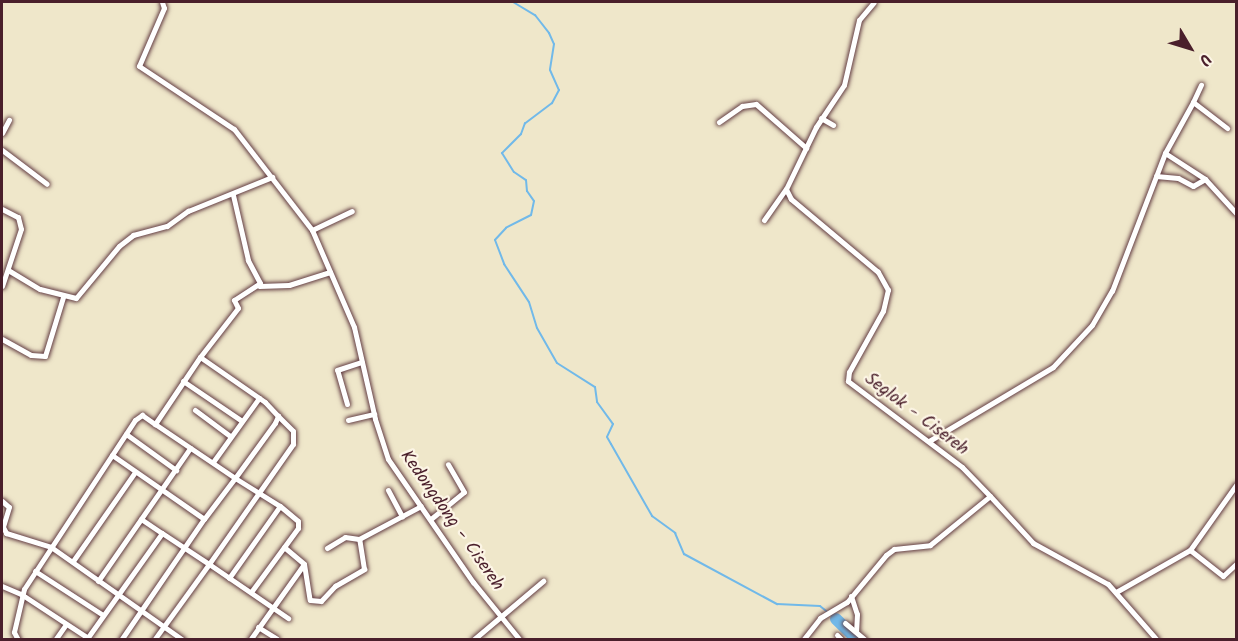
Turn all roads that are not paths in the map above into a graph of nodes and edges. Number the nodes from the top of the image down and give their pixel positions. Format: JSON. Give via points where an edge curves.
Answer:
{"nodes":[{"id":1,"x":874,"y":2,"type":"edge"},
{"id":2,"x":165,"y":3,"type":"edge"},
{"id":3,"x":1201,"y":85,"type":"dead end"},
{"id":4,"x":1193,"y":102,"type":"junction"},
{"id":5,"x":821,"y":118,"type":"junction"},
{"id":6,"x":9,"y":120,"type":"dead end"},
{"id":7,"x":719,"y":122,"type":"dead end"},
{"id":8,"x":833,"y":125,"type":"dead end"},
{"id":9,"x":1227,"y":128,"type":"dead end"},
{"id":10,"x":2,"y":133,"type":"edge"},
{"id":11,"x":806,"y":148,"type":"junction"},
{"id":12,"x":2,"y":150,"type":"edge"},
{"id":13,"x":1165,"y":153,"type":"junction"},
{"id":14,"x":1156,"y":176,"type":"junction"},
{"id":15,"x":272,"y":177,"type":"junction"},
{"id":16,"x":1205,"y":179,"type":"junction"},
{"id":17,"x":47,"y":184,"type":"dead end"},
{"id":18,"x":786,"y":189,"type":"junction"},
{"id":19,"x":233,"y":195,"type":"junction"},
{"id":20,"x":2,"y":209,"type":"edge"},
{"id":21,"x":352,"y":211,"type":"dead end"},
{"id":22,"x":1236,"y":213,"type":"edge"},
{"id":23,"x":764,"y":220,"type":"dead end"},
{"id":24,"x":312,"y":230,"type":"junction"},
{"id":25,"x":8,"y":270,"type":"junction"},
{"id":26,"x":330,"y":272,"type":"junction"},
{"id":27,"x":2,"y":286,"type":"edge"},
{"id":28,"x":259,"y":286,"type":"junction"},
{"id":29,"x":63,"y":297,"type":"junction"},
{"id":30,"x":2,"y":339,"type":"edge"},
{"id":31,"x":200,"y":357,"type":"junction"},
{"id":32,"x":362,"y":362,"type":"junction"},
{"id":33,"x":183,"y":381,"type":"junction"},
{"id":34,"x":259,"y":398,"type":"junction"},
{"id":35,"x":347,"y":404,"type":"dead end"},
{"id":36,"x":195,"y":410,"type":"dead end"},
{"id":37,"x":374,"y":414,"type":"junction"},
{"id":38,"x":278,"y":416,"type":"junction"},
{"id":39,"x":348,"y":420,"type":"dead end"},
{"id":40,"x":242,"y":421,"type":"junction"},
{"id":41,"x":155,"y":424,"type":"junction"},
{"id":42,"x":126,"y":434,"type":"junction"},
{"id":43,"x":230,"y":436,"type":"junction"},
{"id":44,"x":929,"y":441,"type":"junction"},
{"id":45,"x":190,"y":448,"type":"junction"},
{"id":46,"x":112,"y":455,"type":"junction"},
{"id":47,"x":213,"y":462,"type":"junction"},
{"id":48,"x":448,"y":464,"type":"dead end"},
{"id":49,"x":176,"y":470,"type":"junction"},
{"id":50,"x":135,"y":472,"type":"junction"},
{"id":51,"x":235,"y":478,"type":"junction"},
{"id":52,"x":1236,"y":485,"type":"edge"},
{"id":53,"x":160,"y":490,"type":"junction"},
{"id":54,"x":388,"y":490,"type":"dead end"},
{"id":55,"x":257,"y":492,"type":"junction"},
{"id":56,"x":990,"y":495,"type":"junction"},
{"id":57,"x":2,"y":501,"type":"edge"},
{"id":58,"x":280,"y":506,"type":"junction"},
{"id":59,"x":421,"y":506,"type":"junction"},
{"id":60,"x":402,"y":516,"type":"junction"},
{"id":61,"x":432,"y":518,"type":"junction"},
{"id":62,"x":141,"y":519,"type":"junction"},
{"id":63,"x":204,"y":519,"type":"junction"},
{"id":64,"x":162,"y":533,"type":"junction"},
{"id":65,"x":359,"y":539,"type":"junction"},
{"id":66,"x":51,"y":547,"type":"junction"},
{"id":67,"x":284,"y":547,"type":"junction"},
{"id":68,"x":185,"y":548,"type":"junction"},
{"id":69,"x":327,"y":548,"type":"dead end"},
{"id":70,"x":1190,"y":550,"type":"junction"},
{"id":71,"x":74,"y":561,"type":"junction"},
{"id":72,"x":209,"y":564,"type":"junction"},
{"id":73,"x":304,"y":564,"type":"junction"},
{"id":74,"x":1236,"y":564,"type":"edge"},
{"id":75,"x":35,"y":571,"type":"junction"},
{"id":76,"x":229,"y":578,"type":"junction"},
{"id":77,"x":98,"y":581,"type":"junction"},
{"id":78,"x":543,"y":581,"type":"dead end"},
{"id":79,"x":2,"y":586,"type":"edge"},
{"id":80,"x":251,"y":592,"type":"junction"},
{"id":81,"x":1116,"y":592,"type":"junction"},
{"id":82,"x":21,"y":594,"type":"junction"},
{"id":83,"x":118,"y":595,"type":"junction"},
{"id":84,"x":851,"y":596,"type":"junction"},
{"id":85,"x":273,"y":606,"type":"junction"},
{"id":86,"x":140,"y":610,"type":"junction"},
{"id":87,"x":103,"y":615,"type":"junction"},
{"id":88,"x":288,"y":618,"type":"dead end"},
{"id":89,"x":502,"y":619,"type":"junction"},
{"id":90,"x":846,"y":623,"type":"dead end"},
{"id":91,"x":66,"y":624,"type":"junction"},
{"id":92,"x":164,"y":625,"type":"junction"},
{"id":93,"x":258,"y":627,"type":"junction"},
{"id":94,"x":856,"y":631,"type":"junction"},
{"id":95,"x":837,"y":634,"type":"dead end"},
{"id":96,"x":18,"y":639,"type":"edge"},
{"id":97,"x":55,"y":639,"type":"edge"},
{"id":98,"x":87,"y":639,"type":"edge"},
{"id":99,"x":121,"y":639,"type":"edge"},
{"id":100,"x":154,"y":639,"type":"edge"},
{"id":101,"x":183,"y":639,"type":"edge"},
{"id":102,"x":250,"y":639,"type":"edge"},
{"id":103,"x":277,"y":639,"type":"edge"},
{"id":104,"x":473,"y":639,"type":"edge"},
{"id":105,"x":520,"y":639,"type":"edge"},
{"id":106,"x":803,"y":639,"type":"edge"},
{"id":107,"x":842,"y":639,"type":"edge"},
{"id":108,"x":865,"y":639,"type":"edge"},
{"id":109,"x":1157,"y":639,"type":"edge"}],
"edges":[{"from":1,"to":5,"type":"street","via":[[859,20],[844,85]]},
{"from":2,"to":15,"type":"street","name":"Kedongdong - Cisereh","via":[[139,66],[216,114],[248,144]]},
{"from":3,"to":4,"type":"street"},
{"from":4,"to":9,"type":"street"},
{"from":4,"to":13,"type":"street"},
{"from":5,"to":8,"type":"street"},
{"from":5,"to":11,"type":"street"},
{"from":6,"to":10,"type":"street"},
{"from":7,"to":11,"type":"street","via":[[742,106],[756,104]]},
{"from":11,"to":18,"type":"street"},
{"from":12,"to":17,"type":"street"},
{"from":13,"to":14,"type":"street"},
{"from":13,"to":16,"type":"street"},
{"from":14,"to":16,"type":"street","via":[[1178,178],[1193,186]]},
{"from":14,"to":44,"type":"street","via":[[1112,291],[1078,342],[1053,367]]},
{"from":15,"to":19,"type":"street"},
{"from":15,"to":24,"type":"street","name":"Kedongdong - Cisereh"},
{"from":16,"to":22,"type":"street"},
{"from":18,"to":23,"type":"street"},
{"from":18,"to":44,"type":"street","name":"Seglok - Cisereh","via":[[791,199],[885,279],[887,300],[849,372],[848,381]]},
{"from":19,"to":28,"type":"street","via":[[248,260]]},
{"from":19,"to":29,"type":"street","via":[[188,211],[167,226],[133,236],[119,246],[76,298]]},
{"from":20,"to":25,"type":"street","via":[[20,221]]},
{"from":21,"to":24,"type":"street"},
{"from":24,"to":26,"type":"street","name":"Kedongdong - Cisereh"},
{"from":25,"to":27,"type":"street"},
{"from":25,"to":29,"type":"street"},
{"from":26,"to":28,"type":"street","via":[[289,285]]},
{"from":26,"to":32,"type":"street","name":"Kedongdong - Cisereh","via":[[354,327]]},
{"from":28,"to":31,"type":"street","via":[[234,300],[237,308]]},
{"from":29,"to":30,"type":"street","via":[[45,356],[31,354]]},
{"from":31,"to":33,"type":"street"},
{"from":31,"to":34,"type":"street"},
{"from":32,"to":35,"type":"street","via":[[337,370]]},
{"from":32,"to":37,"type":"street","name":"Kedongdong - Cisereh"},
{"from":33,"to":40,"type":"street"},
{"from":33,"to":41,"type":"street"},
{"from":34,"to":38,"type":"street"},
{"from":34,"to":40,"type":"street"},
{"from":36,"to":43,"type":"street"},
{"from":37,"to":39,"type":"street"},
{"from":37,"to":59,"type":"street","name":"Kedongdong - Cisereh","via":[[388,459]]},
{"from":38,"to":51,"type":"street"},
{"from":38,"to":55,"type":"street","via":[[293,431],[295,440]]},
{"from":40,"to":43,"type":"street"},
{"from":41,"to":42,"type":"street","via":[[140,416]]},
{"from":41,"to":45,"type":"street"},
{"from":42,"to":46,"type":"street"},
{"from":42,"to":49,"type":"street"},
{"from":43,"to":47,"type":"street"},
{"from":44,"to":56,"type":"street","name":"Seglok - Cisereh"},
{"from":45,"to":47,"type":"street"},
{"from":45,"to":49,"type":"street"},
{"from":46,"to":50,"type":"street"},
{"from":46,"to":66,"type":"street"},
{"from":47,"to":51,"type":"street"},
{"from":48,"to":61,"type":"street","via":[[464,492]]},
{"from":49,"to":53,"type":"street"},
{"from":50,"to":53,"type":"street"},
{"from":50,"to":71,"type":"street"},
{"from":51,"to":55,"type":"street"},
{"from":51,"to":63,"type":"street"},
{"from":52,"to":70,"type":"street"},
{"from":53,"to":62,"type":"street"},
{"from":53,"to":63,"type":"street"},
{"from":54,"to":60,"type":"street"},
{"from":55,"to":58,"type":"street"},
{"from":55,"to":72,"type":"street"},
{"from":56,"to":81,"type":"street","name":"Seglok - Cisereh","via":[[1033,543],[1096,576]]},
{"from":56,"to":84,"type":"street","via":[[930,545],[894,549]]},
{"from":57,"to":66,"type":"street","via":[[9,507],[3,527],[6,533]]},
{"from":58,"to":67,"type":"street","via":[[298,521],[298,528]]},
{"from":58,"to":76,"type":"street"},
{"from":59,"to":60,"type":"street"},
{"from":59,"to":61,"type":"street","name":"Kedongdong - Cisereh"},
{"from":60,"to":65,"type":"street"},
{"from":61,"to":89,"type":"street","name":"Kedongdong - Cisereh"},
{"from":62,"to":64,"type":"street"},
{"from":62,"to":77,"type":"street"},
{"from":63,"to":68,"type":"street"},
{"from":64,"to":68,"type":"street"},
{"from":64,"to":83,"type":"street"},
{"from":65,"to":69,"type":"street","via":[[345,537]]},
{"from":65,"to":73,"type":"street","via":[[364,569],[335,586],[321,601],[310,600]]},
{"from":66,"to":71,"type":"street"},
{"from":66,"to":75,"type":"street"},
{"from":67,"to":73,"type":"street"},
{"from":67,"to":80,"type":"street"},
{"from":68,"to":72,"type":"street"},
{"from":68,"to":86,"type":"street"},
{"from":70,"to":74,"type":"street","via":[[1223,576]]},
{"from":70,"to":81,"type":"street"},
{"from":71,"to":77,"type":"street"},
{"from":72,"to":76,"type":"street"},
{"from":72,"to":92,"type":"street"},
{"from":73,"to":85,"type":"street"},
{"from":75,"to":82,"type":"street"},
{"from":75,"to":87,"type":"street"},
{"from":76,"to":80,"type":"street"},
{"from":77,"to":83,"type":"street"},
{"from":78,"to":89,"type":"street"},
{"from":79,"to":82,"type":"street"},
{"from":80,"to":85,"type":"street"},
{"from":81,"to":109,"type":"street","name":"Seglok - Cisereh"},
{"from":82,"to":91,"type":"street"},
{"from":82,"to":96,"type":"street","via":[[14,632]]},
{"from":83,"to":86,"type":"street"},
{"from":83,"to":87,"type":"street"},
{"from":84,"to":94,"type":"street","via":[[857,614]]},
{"from":84,"to":106,"type":"street","via":[[820,618]]},
{"from":85,"to":88,"type":"street"},
{"from":85,"to":93,"type":"street"},
{"from":86,"to":92,"type":"street"},
{"from":86,"to":99,"type":"street"},
{"from":87,"to":98,"type":"street"},
{"from":89,"to":104,"type":"street"},
{"from":89,"to":105,"type":"street","name":"Kedongdong - Cisereh"},
{"from":90,"to":94,"type":"street"},
{"from":91,"to":97,"type":"street"},
{"from":91,"to":98,"type":"street"},
{"from":92,"to":100,"type":"street"},
{"from":92,"to":101,"type":"street"},
{"from":93,"to":102,"type":"street"},
{"from":93,"to":103,"type":"street"},
{"from":94,"to":108,"type":"street"},
{"from":95,"to":107,"type":"street"}]}
